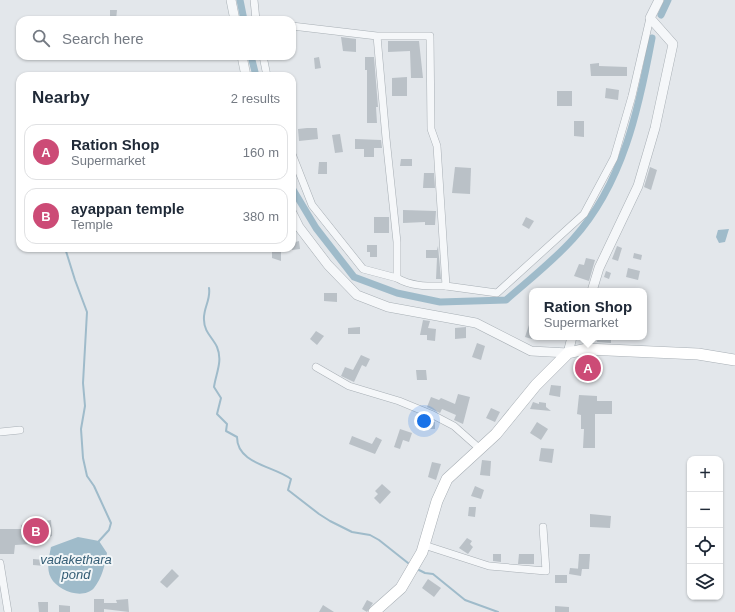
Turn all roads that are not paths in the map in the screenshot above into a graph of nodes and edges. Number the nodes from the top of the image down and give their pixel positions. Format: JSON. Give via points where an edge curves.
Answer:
{"nodes":[{"id":1,"x":231,"y":0,"type":"edge"},
{"id":2,"x":254,"y":0,"type":"edge"},
{"id":3,"x":659,"y":0,"type":"edge"},
{"id":4,"x":234,"y":16,"type":"edge"},
{"id":5,"x":256,"y":16,"type":"edge"},
{"id":6,"x":650,"y":18,"type":"junction"},
{"id":7,"x":296,"y":26,"type":"edge"},
{"id":8,"x":377,"y":36,"type":"junction"},
{"id":9,"x":243,"y":60,"type":"edge"},
{"id":10,"x":264,"y":60,"type":"edge"},
{"id":11,"x":245,"y":72,"type":"edge"},
{"id":12,"x":266,"y":72,"type":"edge"},
{"id":13,"x":296,"y":164,"type":"edge"},
{"id":14,"x":296,"y":221,"type":"edge"},
{"id":15,"x":397,"y":278,"type":"junction"},
{"id":16,"x":446,"y":286,"type":"junction"},
{"id":17,"x":593,"y":288,"type":"edge"},
{"id":18,"x":571,"y":340,"type":"edge"},
{"id":19,"x":568,"y":353,"type":"junction"},
{"id":20,"x":735,"y":360,"type":"edge"},
{"id":21,"x":316,"y":367,"type":"dead end"},
{"id":22,"x":20,"y":430,"type":"dead end"},
{"id":23,"x":0,"y":432,"type":"edge"},
{"id":24,"x":480,"y":449,"type":"junction"},
{"id":25,"x":543,"y":527,"type":"dead end"},
{"id":26,"x":424,"y":545,"type":"junction"},
{"id":27,"x":0,"y":563,"type":"edge"},
{"id":28,"x":8,"y":612,"type":"edge"},
{"id":29,"x":374,"y":612,"type":"edge"}],
"edges":[{"from":1,"to":4,"type":"street"},
{"from":2,"to":5,"type":"street"},
{"from":3,"to":6,"type":"street"},
{"from":6,"to":16,"type":"street","via":[[614,158],[584,214],[497,293]]},
{"from":6,"to":17,"type":"street","via":[[673,44],[638,186],[599,268]]},
{"from":7,"to":8,"type":"street"},
{"from":8,"to":15,"type":"street","via":[[397,242]]},
{"from":8,"to":16,"type":"street","via":[[430,36],[431,129],[437,146]]},
{"from":9,"to":11,"type":"street"},
{"from":10,"to":12,"type":"street"},
{"from":13,"to":15,"type":"street","via":[[312,205],[363,269]]},
{"from":14,"to":19,"type":"street","via":[[328,265],[357,295],[388,307],[476,322],[531,351]]},
{"from":15,"to":16,"type":"street","via":[[405,283]]},
{"from":18,"to":19,"type":"street"},
{"from":19,"to":20,"type":"main road","via":[[586,349],[698,354]]},
{"from":19,"to":24,"type":"main road"},
{"from":21,"to":24,"type":"street","via":[[349,386],[433,414],[454,426]]},
{"from":22,"to":23,"type":"street"},
{"from":24,"to":26,"type":"main road","via":[[447,479],[436,501]]},
{"from":25,"to":26,"type":"street","via":[[546,571],[489,566]]},
{"from":26,"to":29,"type":"main road","via":[[401,588]]},
{"from":27,"to":28,"type":"street"}]}
